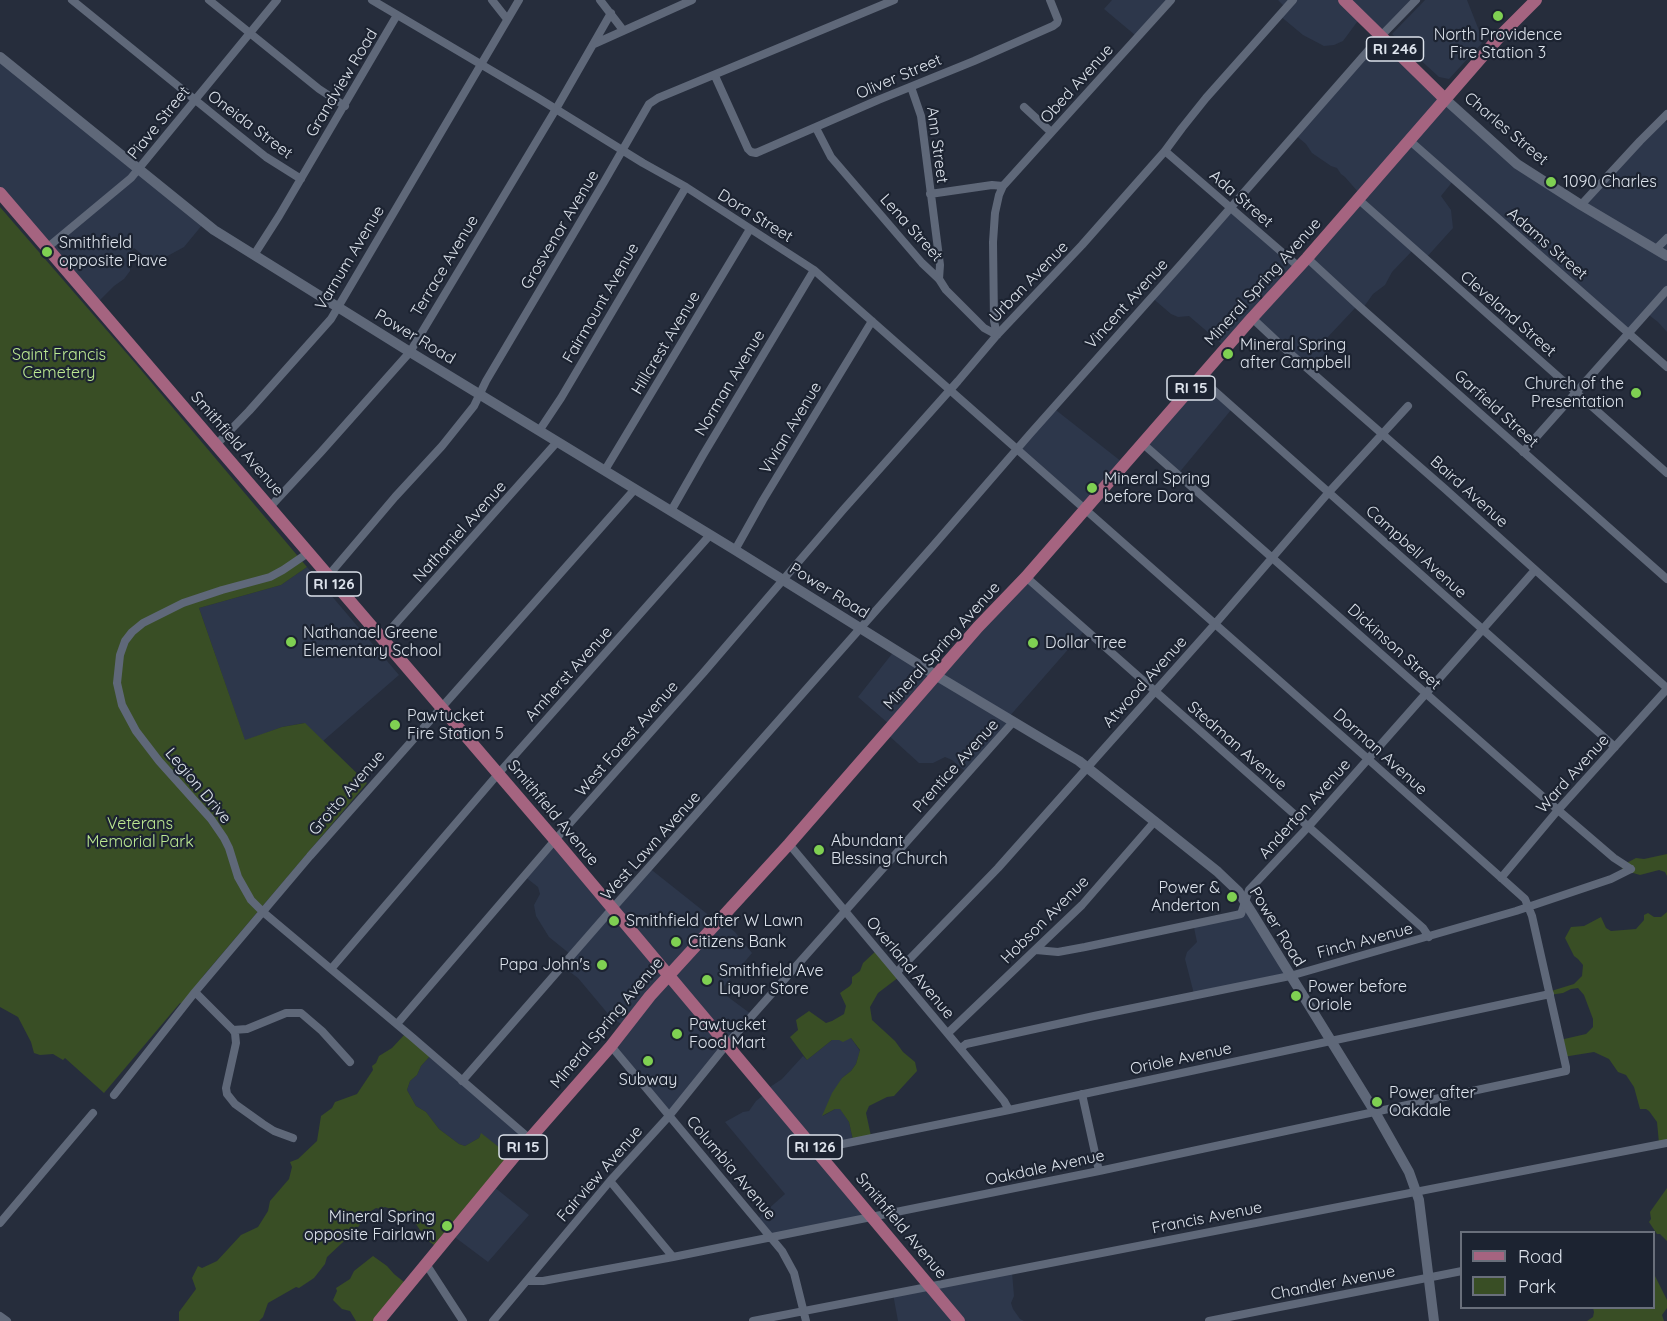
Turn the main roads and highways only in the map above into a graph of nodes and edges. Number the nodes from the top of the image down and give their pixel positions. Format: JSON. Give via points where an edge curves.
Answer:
{"nodes":[{"id":1,"x":1344,"y":0,"type":"edge"},
{"id":2,"x":1536,"y":0,"type":"edge"},
{"id":3,"x":0,"y":57,"type":"edge"},
{"id":4,"x":1445,"y":99,"type":"junction"},
{"id":5,"x":0,"y":193,"type":"edge"},
{"id":6,"x":1667,"y":256,"type":"edge"},
{"id":7,"x":937,"y":676,"type":"junction"},
{"id":8,"x":669,"y":975,"type":"junction"},
{"id":9,"x":379,"y":1321,"type":"edge"},
{"id":10,"x":959,"y":1321,"type":"edge"},
{"id":11,"x":1434,"y":1321,"type":"edge"}],
"edges":[{"from":1,"to":4,"type":"main road","name":"Charles Street","number":"RI 246"},
{"from":2,"to":4,"type":"main road","name":"Mineral Spring Avenue","number":"RI 15"},
{"from":3,"to":7,"type":"main road","name":"Power Road","via":[[203,222]]},
{"from":4,"to":6,"type":"main road","name":"Charles Street","number":"RI 246","via":[[1517,164]]},
{"from":4,"to":7,"type":"main road","name":"Mineral Spring Avenue","number":"RI 15"},
{"from":5,"to":8,"type":"main road","name":"Smithfield Avenue","number":"RI 126"},
{"from":7,"to":8,"type":"main road","name":"Mineral Spring Avenue","number":"RI 15"},
{"from":7,"to":11,"type":"main road","name":"Power Road","via":[[1087,767],[1218,872],[1245,902],[1409,1172],[1419,1200]]},
{"from":8,"to":9,"type":"main road","name":"Mineral Spring Avenue","number":"RI 15"},
{"from":8,"to":10,"type":"main road","name":"Smithfield Avenue","number":"RI 126"}]}
